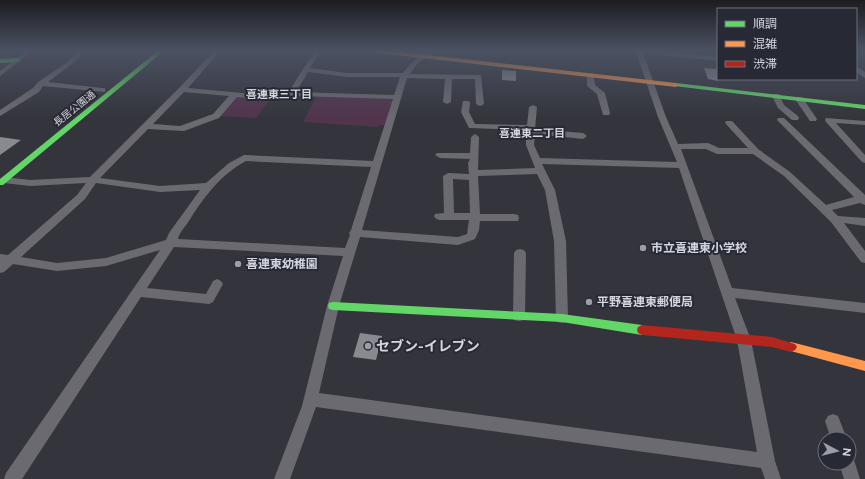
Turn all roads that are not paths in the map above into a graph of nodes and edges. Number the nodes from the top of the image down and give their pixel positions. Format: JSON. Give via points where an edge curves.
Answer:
{"nodes":[{"id":1,"x":57,"y":72,"type":"edge"},
{"id":2,"x":124,"y":72,"type":"edge"},
{"id":3,"x":134,"y":72,"type":"edge"},
{"id":4,"x":198,"y":72,"type":"edge"},
{"id":5,"x":305,"y":72,"type":"edge"},
{"id":6,"x":325,"y":72,"type":"edge"},
{"id":7,"x":407,"y":72,"type":"edge"},
{"id":8,"x":571,"y":72,"type":"edge"},
{"id":9,"x":587,"y":72,"type":"edge"},
{"id":10,"x":646,"y":72,"type":"edge"},
{"id":11,"x":590,"y":75,"type":"junction"},
{"id":12,"x":404,"y":76,"type":"junction"},
{"id":13,"x":449,"y":77,"type":"junction"},
{"id":14,"x":649,"y":80,"type":"junction"},
{"id":15,"x":41,"y":84,"type":"junction"},
{"id":16,"x":102,"y":90,"type":"junction"},
{"id":17,"x":182,"y":90,"type":"junction"},
{"id":18,"x":235,"y":94,"type":"junction"},
{"id":19,"x":291,"y":94,"type":"junction"},
{"id":20,"x":776,"y":96,"type":"junction"},
{"id":21,"x":397,"y":97,"type":"junction"},
{"id":22,"x":799,"y":99,"type":"junction"},
{"id":23,"x":447,"y":102,"type":"dead end"},
{"id":24,"x":865,"y":102,"type":"edge"},
{"id":25,"x":466,"y":103,"type":"dead end"},
{"id":26,"x":480,"y":104,"type":"dead end"},
{"id":27,"x":532,"y":107,"type":"dead end"},
{"id":28,"x":865,"y":107,"type":"edge"},
{"id":29,"x":606,"y":113,"type":"dead end"},
{"id":30,"x":0,"y":114,"type":"edge"},
{"id":31,"x":795,"y":118,"type":"dead end"},
{"id":32,"x":814,"y":119,"type":"dead end"},
{"id":33,"x":781,"y":120,"type":"dead end"},
{"id":34,"x":729,"y":122,"type":"dead end"},
{"id":35,"x":865,"y":123,"type":"edge"},
{"id":36,"x":146,"y":126,"type":"junction"},
{"id":37,"x":530,"y":130,"type":"junction"},
{"id":38,"x":583,"y":136,"type":"dead end"},
{"id":39,"x":475,"y":137,"type":"dead end"},
{"id":40,"x":675,"y":147,"type":"junction"},
{"id":41,"x":755,"y":151,"type":"junction"},
{"id":42,"x":440,"y":154,"type":"dead end"},
{"id":43,"x":475,"y":156,"type":"junction"},
{"id":44,"x":865,"y":160,"type":"edge"},
{"id":45,"x":376,"y":164,"type":"junction"},
{"id":46,"x":683,"y":165,"type":"junction"},
{"id":47,"x":539,"y":166,"type":"junction"},
{"id":48,"x":473,"y":175,"type":"junction"},
{"id":49,"x":1,"y":178,"type":"edge"},
{"id":50,"x":93,"y":180,"type":"junction"},
{"id":51,"x":207,"y":186,"type":"junction"},
{"id":52,"x":864,"y":200,"type":"edge"},
{"id":53,"x":824,"y":209,"type":"junction"},
{"id":54,"x":474,"y":217,"type":"junction"},
{"id":55,"x":514,"y":218,"type":"dead end"},
{"id":56,"x":835,"y":219,"type":"junction"},
{"id":57,"x":865,"y":222,"type":"edge"},
{"id":58,"x":354,"y":232,"type":"junction"},
{"id":59,"x":171,"y":244,"type":"junction"},
{"id":60,"x":349,"y":252,"type":"junction"},
{"id":61,"x":520,"y":253,"type":"dead end"},
{"id":62,"x":5,"y":258,"type":"edge"},
{"id":63,"x":865,"y":259,"type":"edge"},
{"id":64,"x":0,"y":269,"type":"edge"},
{"id":65,"x":217,"y":284,"type":"dead end"},
{"id":66,"x":140,"y":292,"type":"junction"},
{"id":67,"x":727,"y":292,"type":"junction"},
{"id":68,"x":333,"y":306,"type":"junction"},
{"id":69,"x":865,"y":308,"type":"edge"},
{"id":70,"x":519,"y":316,"type":"junction"},
{"id":71,"x":562,"y":318,"type":"junction"},
{"id":72,"x":744,"y":340,"type":"junction"},
{"id":73,"x":865,"y":366,"type":"edge"},
{"id":74,"x":310,"y":400,"type":"junction"},
{"id":75,"x":833,"y":420,"type":"dead end"},
{"id":76,"x":836,"y":431,"type":"edge"},
{"id":77,"x":767,"y":461,"type":"junction"},
{"id":78,"x":12,"y":479,"type":"edge"},
{"id":79,"x":282,"y":479,"type":"edge"},
{"id":80,"x":773,"y":479,"type":"edge"}],
"edges":[{"from":1,"to":15,"type":"street"},
{"from":2,"to":16,"type":"street","name":"長居公園通"},
{"from":3,"to":49,"type":"street","name":"長居公園通"},
{"from":4,"to":17,"type":"street"},
{"from":5,"to":19,"type":"street"},
{"from":6,"to":12,"type":"street"},
{"from":7,"to":12,"type":"street"},
{"from":8,"to":11,"type":"street"},
{"from":9,"to":14,"type":"street"},
{"from":10,"to":14,"type":"street"},
{"from":11,"to":14,"type":"street"},
{"from":11,"to":29,"type":"street","via":[[591,86],[601,93]]},
{"from":12,"to":13,"type":"street"},
{"from":12,"to":21,"type":"street"},
{"from":13,"to":23,"type":"street"},
{"from":13,"to":26,"type":"street","via":[[478,77]]},
{"from":14,"to":20,"type":"street"},
{"from":14,"to":24,"type":"street"},
{"from":14,"to":40,"type":"street"},
{"from":15,"to":16,"type":"street"},
{"from":15,"to":30,"type":"street"},
{"from":16,"to":49,"type":"street","name":"長居公園通"},
{"from":17,"to":18,"type":"street"},
{"from":17,"to":36,"type":"street"},
{"from":18,"to":19,"type":"street","via":[[275,98]]},
{"from":18,"to":36,"type":"street","via":[[216,116],[181,129]]},
{"from":19,"to":21,"type":"street"},
{"from":20,"to":22,"type":"street"},
{"from":20,"to":31,"type":"street","via":[[781,106]]},
{"from":21,"to":45,"type":"street"},
{"from":22,"to":28,"type":"street"},
{"from":22,"to":32,"type":"street"},
{"from":25,"to":37,"type":"street","via":[[465,112],[472,126]]},
{"from":27,"to":37,"type":"street"},
{"from":33,"to":52,"type":"street"},
{"from":34,"to":41,"type":"street"},
{"from":35,"to":44,"type":"street","via":[[830,120]]},
{"from":36,"to":50,"type":"street"},
{"from":37,"to":38,"type":"street"},
{"from":37,"to":47,"type":"street","via":[[530,145]]},
{"from":39,"to":43,"type":"street"},
{"from":40,"to":41,"type":"street","via":[[708,146],[717,151]]},
{"from":40,"to":46,"type":"street"},
{"from":41,"to":53,"type":"street","via":[[787,174]]},
{"from":42,"to":43,"type":"street"},
{"from":43,"to":48,"type":"street"},
{"from":45,"to":51,"type":"street","via":[[244,158],[231,163]]},
{"from":45,"to":58,"type":"street"},
{"from":46,"to":47,"type":"street"},
{"from":46,"to":67,"type":"street"},
{"from":47,"to":48,"type":"street"},
{"from":47,"to":71,"type":"street","via":[[550,190],[560,241]]},
{"from":48,"to":54,"type":"street"},
{"from":48,"to":54,"type":"street","via":[[448,176],[444,217]]},
{"from":49,"to":50,"type":"street","via":[[30,183]]},
{"from":50,"to":51,"type":"street","via":[[160,189]]},
{"from":50,"to":62,"type":"street","via":[[81,197]]},
{"from":51,"to":59,"type":"street","via":[[173,236]]},
{"from":52,"to":53,"type":"street"},
{"from":53,"to":56,"type":"street"},
{"from":54,"to":55,"type":"street"},
{"from":54,"to":58,"type":"street","via":[[472,235],[466,240]]},
{"from":56,"to":57,"type":"street"},
{"from":56,"to":63,"type":"street"},
{"from":58,"to":60,"type":"street"},
{"from":59,"to":60,"type":"street"},
{"from":59,"to":62,"type":"street","via":[[106,262],[57,267]]},
{"from":59,"to":66,"type":"street"},
{"from":60,"to":68,"type":"street"},
{"from":61,"to":70,"type":"street"},
{"from":62,"to":64,"type":"street"},
{"from":65,"to":66,"type":"street","via":[[209,299]]},
{"from":66,"to":78,"type":"street"},
{"from":67,"to":69,"type":"street"},
{"from":67,"to":72,"type":"street"},
{"from":68,"to":70,"type":"street"},
{"from":68,"to":74,"type":"street"},
{"from":70,"to":71,"type":"street"},
{"from":71,"to":72,"type":"street","via":[[661,333]]},
{"from":72,"to":73,"type":"street","via":[[772,342]]},
{"from":72,"to":77,"type":"street"},
{"from":74,"to":77,"type":"street"},
{"from":74,"to":79,"type":"street"},
{"from":75,"to":76,"type":"street"},
{"from":77,"to":80,"type":"street"}]}
